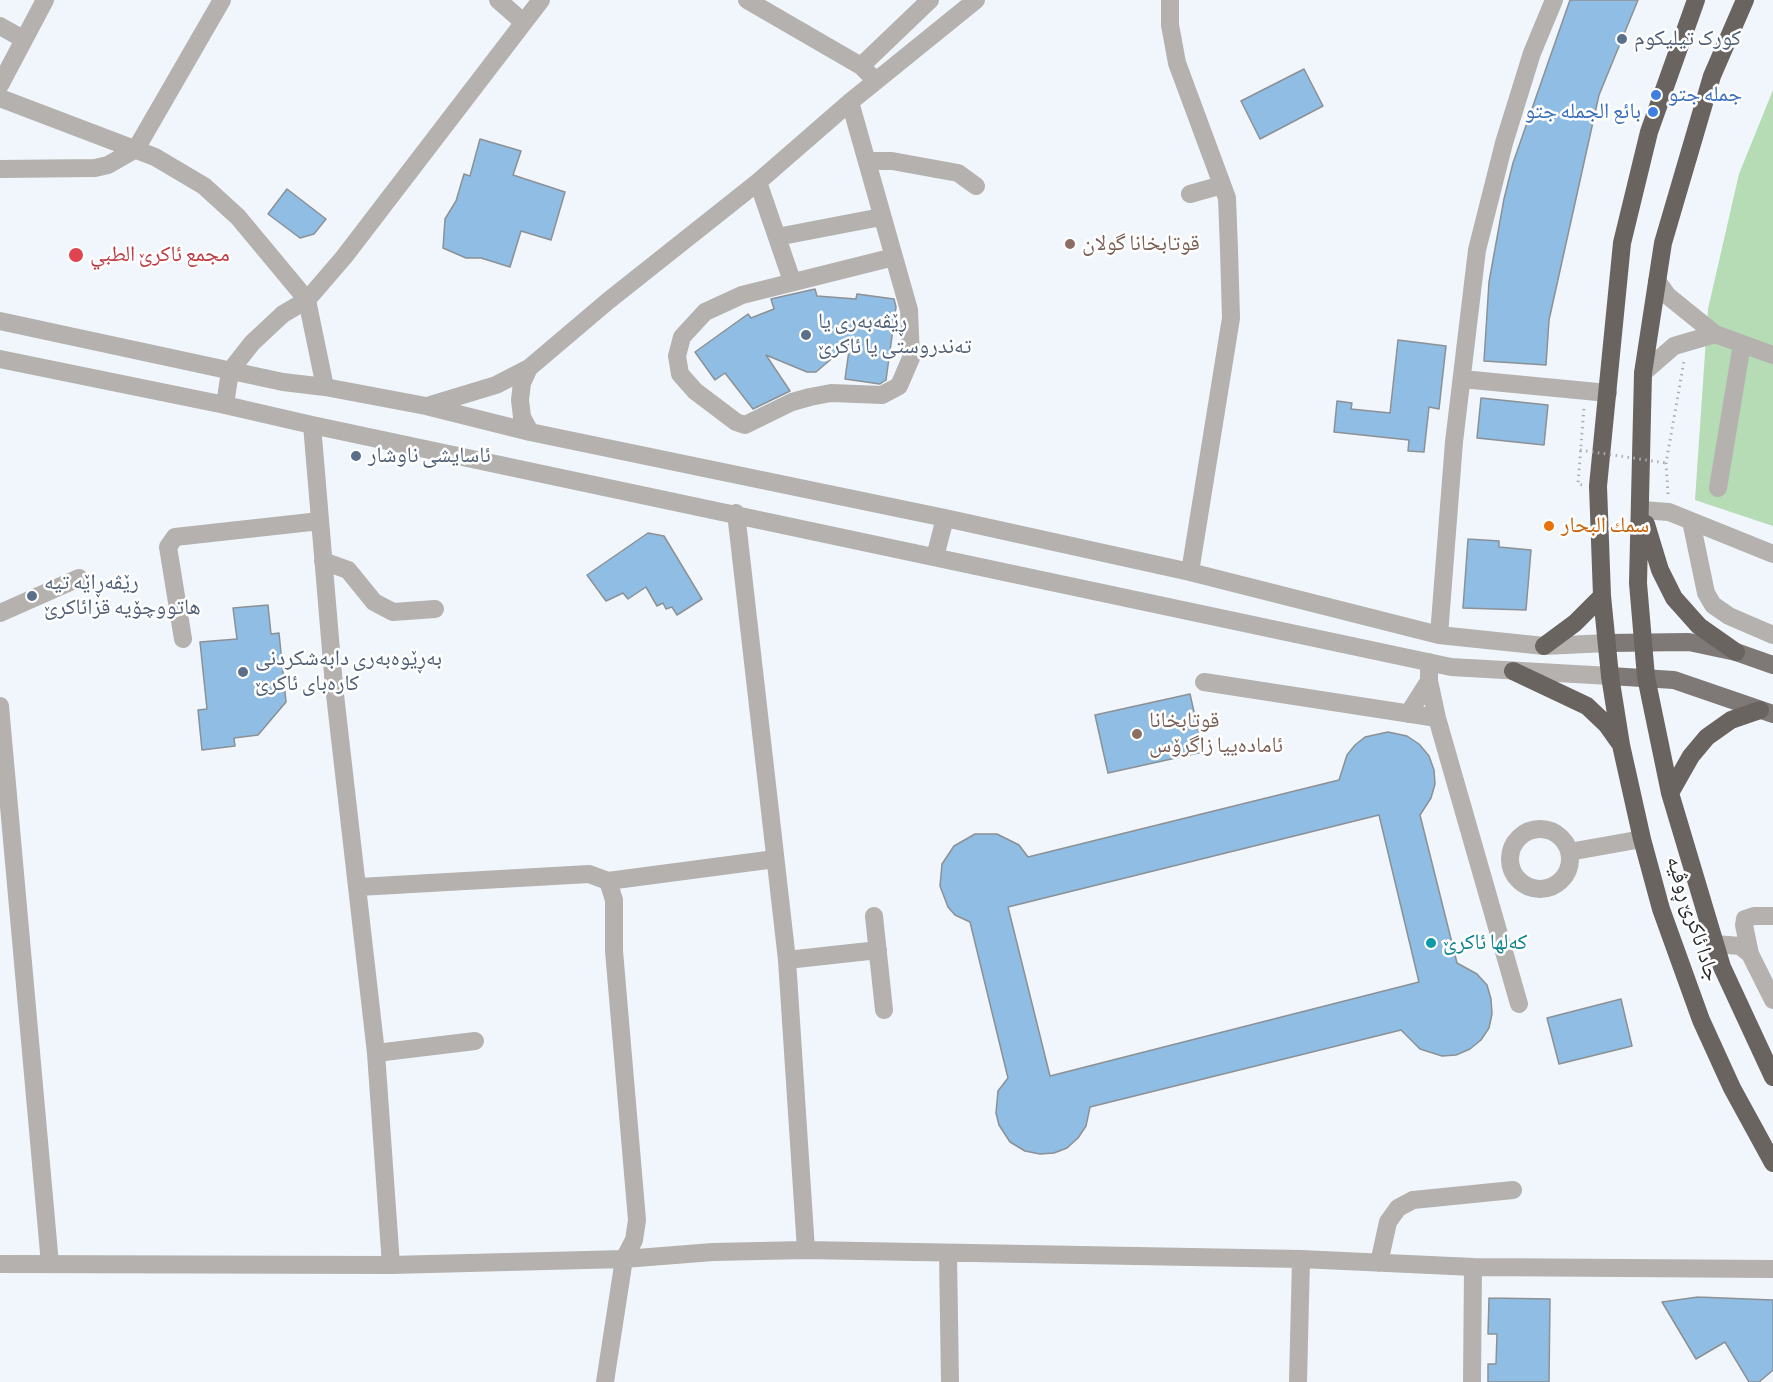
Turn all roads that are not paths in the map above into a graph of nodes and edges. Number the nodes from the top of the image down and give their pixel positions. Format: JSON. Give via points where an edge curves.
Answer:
{"nodes":[{"id":1,"x":45,"y":0,"type":"edge"},
{"id":2,"x":222,"y":0,"type":"edge"},
{"id":3,"x":498,"y":0,"type":"edge"},
{"id":4,"x":541,"y":0,"type":"edge"},
{"id":5,"x":747,"y":0,"type":"edge"},
{"id":6,"x":930,"y":0,"type":"edge"},
{"id":7,"x":976,"y":0,"type":"edge"},
{"id":8,"x":1170,"y":0,"type":"edge"},
{"id":9,"x":1554,"y":0,"type":"edge"},
{"id":10,"x":1696,"y":0,"type":"edge"},
{"id":11,"x":1745,"y":0,"type":"edge"},
{"id":12,"x":524,"y":22,"type":"junction"},
{"id":13,"x":0,"y":26,"type":"edge"},
{"id":14,"x":23,"y":39,"type":"junction"},
{"id":15,"x":861,"y":66,"type":"junction"},
{"id":16,"x":876,"y":81,"type":"junction"},
{"id":17,"x":0,"y":85,"type":"edge"},
{"id":18,"x":0,"y":98,"type":"edge"},
{"id":19,"x":850,"y":102,"type":"junction"},
{"id":20,"x":136,"y":149,"type":"junction"},
{"id":21,"x":867,"y":161,"type":"junction"},
{"id":22,"x":0,"y":170,"type":"edge"},
{"id":23,"x":758,"y":182,"type":"junction"},
{"id":24,"x":1222,"y":185,"type":"junction"},
{"id":25,"x":976,"y":186,"type":"dead end"},
{"id":26,"x":1190,"y":194,"type":"dead end"},
{"id":27,"x":881,"y":217,"type":"junction"},
{"id":28,"x":777,"y":237,"type":"junction"},
{"id":29,"x":894,"y":257,"type":"junction"},
{"id":30,"x":792,"y":281,"type":"junction"},
{"id":31,"x":1657,"y":281,"type":"junction"},
{"id":32,"x":307,"y":300,"type":"junction"},
{"id":33,"x":0,"y":321,"type":"edge"},
{"id":34,"x":1715,"y":334,"type":"junction"},
{"id":35,"x":1742,"y":344,"type":"junction"},
{"id":36,"x":1773,"y":355,"type":"edge"},
{"id":37,"x":0,"y":359,"type":"edge"},
{"id":38,"x":529,"y":368,"type":"junction"},
{"id":39,"x":230,"y":371,"type":"junction"},
{"id":40,"x":1643,"y":373,"type":"junction"},
{"id":41,"x":1462,"y":379,"type":"junction"},
{"id":42,"x":325,"y":387,"type":"junction"},
{"id":43,"x":1608,"y":393,"type":"junction"},
{"id":44,"x":225,"y":405,"type":"junction"},
{"id":45,"x":426,"y":406,"type":"junction"},
{"id":46,"x":312,"y":425,"type":"junction"},
{"id":47,"x":530,"y":432,"type":"junction"},
{"id":48,"x":1718,"y":488,"type":"dead end"},
{"id":49,"x":1642,"y":510,"type":"junction"},
{"id":50,"x":736,"y":513,"type":"junction"},
{"id":51,"x":945,"y":518,"type":"junction"},
{"id":52,"x":320,"y":521,"type":"junction"},
{"id":53,"x":1691,"y":521,"type":"junction"},
{"id":54,"x":1773,"y":554,"type":"edge"},
{"id":55,"x":935,"y":557,"type":"junction"},
{"id":56,"x":323,"y":561,"type":"junction"},
{"id":57,"x":1190,"y":572,"type":"junction"},
{"id":58,"x":79,"y":578,"type":"dead end"},
{"id":59,"x":1602,"y":596,"type":"junction"},
{"id":60,"x":435,"y":609,"type":"dead end"},
{"id":61,"x":0,"y":613,"type":"edge"},
{"id":62,"x":1439,"y":634,"type":"junction"},
{"id":63,"x":1773,"y":635,"type":"edge"},
{"id":64,"x":183,"y":639,"type":"dead end"},
{"id":65,"x":1607,"y":643,"type":"junction"},
{"id":66,"x":1643,"y":643,"type":"junction"},
{"id":67,"x":1544,"y":646,"type":"junction"},
{"id":68,"x":1737,"y":652,"type":"junction"},
{"id":69,"x":1429,"y":662,"type":"junction"},
{"id":70,"x":1773,"y":665,"type":"edge"},
{"id":71,"x":1513,"y":671,"type":"junction"},
{"id":72,"x":1610,"y":676,"type":"junction"},
{"id":73,"x":1646,"y":676,"type":"junction"},
{"id":74,"x":1429,"y":681,"type":"junction"},
{"id":75,"x":1204,"y":682,"type":"dead end"},
{"id":76,"x":0,"y":706,"type":"edge"},
{"id":77,"x":1767,"y":712,"type":"edge"},
{"id":78,"x":1408,"y":714,"type":"junction"},
{"id":79,"x":1437,"y":717,"type":"junction"},
{"id":80,"x":1621,"y":745,"type":"junction"},
{"id":81,"x":1670,"y":793,"type":"junction"},
{"id":82,"x":1642,"y":839,"type":"junction"},
{"id":83,"x":1569,"y":852,"type":"junction"},
{"id":84,"x":775,"y":859,"type":"junction"},
{"id":85,"x":1511,"y":866,"type":"junction"},
{"id":86,"x":1482,"y":873,"type":"junction"},
{"id":87,"x":608,"y":881,"type":"junction"},
{"id":88,"x":359,"y":887,"type":"junction"},
{"id":89,"x":874,"y":916,"type":"dead end"},
{"id":90,"x":1773,"y":916,"type":"edge"},
{"id":91,"x":1715,"y":944,"type":"junction"},
{"id":92,"x":878,"y":950,"type":"junction"},
{"id":93,"x":1750,"y":954,"type":"junction"},
{"id":94,"x":787,"y":960,"type":"junction"},
{"id":95,"x":1773,"y":1000,"type":"edge"},
{"id":96,"x":1519,"y":1004,"type":"dead end"},
{"id":97,"x":885,"y":1010,"type":"dead end"},
{"id":98,"x":475,"y":1041,"type":"dead end"},
{"id":99,"x":376,"y":1053,"type":"junction"},
{"id":100,"x":1773,"y":1077,"type":"edge"},
{"id":101,"x":1773,"y":1162,"type":"edge"},
{"id":102,"x":1513,"y":1190,"type":"dead end"},
{"id":103,"x":806,"y":1250,"type":"junction"},
{"id":104,"x":948,"y":1254,"type":"junction"},
{"id":105,"x":624,"y":1259,"type":"junction"},
{"id":106,"x":1301,"y":1259,"type":"junction"},
{"id":107,"x":1379,"y":1263,"type":"junction"},
{"id":108,"x":0,"y":1264,"type":"edge"},
{"id":109,"x":50,"y":1264,"type":"junction"},
{"id":110,"x":391,"y":1265,"type":"junction"},
{"id":111,"x":1473,"y":1267,"type":"junction"},
{"id":112,"x":1773,"y":1269,"type":"edge"},
{"id":113,"x":605,"y":1382,"type":"edge"},
{"id":114,"x":950,"y":1382,"type":"edge"},
{"id":115,"x":1298,"y":1382,"type":"edge"},
{"id":116,"x":1472,"y":1382,"type":"edge"}],
"edges":[{"from":1,"to":14,"type":"street"},
{"from":2,"to":20,"type":"street"},
{"from":3,"to":12,"type":"street"},
{"from":4,"to":12,"type":"street"},
{"from":5,"to":15,"type":"street"},
{"from":6,"to":15,"type":"street"},
{"from":7,"to":16,"type":"street"},
{"from":8,"to":24,"type":"street","via":[[1177,63]]},
{"from":9,"to":41,"type":"street","via":[[1532,53],[1504,143],[1477,250]]},
{"from":10,"to":43,"type":"highway","name":"جادا ئاکرێ ڕوڤیە","via":[[1649,132],[1622,243]]},
{"from":11,"to":31,"type":"highway","via":[[1712,76],[1674,199]]},
{"from":12,"to":32,"type":"street"},
{"from":13,"to":14,"type":"street"},
{"from":14,"to":17,"type":"street"},
{"from":15,"to":16,"type":"street"},
{"from":16,"to":19,"type":"street"},
{"from":18,"to":20,"type":"street"},
{"from":19,"to":21,"type":"street"},
{"from":19,"to":23,"type":"street"},
{"from":20,"to":22,"type":"street","via":[[95,168]]},
{"from":20,"to":32,"type":"street","via":[[204,186],[238,217]]},
{"from":21,"to":25,"type":"street","via":[[892,161],[958,173]]},
{"from":21,"to":27,"type":"street"},
{"from":23,"to":28,"type":"street"},
{"from":23,"to":38,"type":"street"},
{"from":24,"to":26,"type":"street"},
{"from":24,"to":57,"type":"street","via":[[1227,198],[1231,318]]},
{"from":27,"to":28,"type":"street"},
{"from":27,"to":29,"type":"street"},
{"from":28,"to":30,"type":"street"},
{"from":29,"to":30,"type":"street"},
{"from":29,"to":30,"type":"street","via":[[909,310],[912,338],[907,374],[899,386],[882,395],[831,393],[792,402],[752,423],[736,422],[695,391],[680,374],[677,356],[682,337],[705,312],[742,294]]},
{"from":31,"to":34,"type":"street","via":[[1668,296]]},
{"from":31,"to":40,"type":"highway"},
{"from":32,"to":39,"type":"street","via":[[283,314]]},
{"from":32,"to":42,"type":"street"},
{"from":33,"to":39,"type":"street"},
{"from":34,"to":35,"type":"street"},
{"from":34,"to":40,"type":"street","via":[[1663,354]]},
{"from":35,"to":36,"type":"street"},
{"from":35,"to":48,"type":"street"},
{"from":37,"to":44,"type":"street"},
{"from":38,"to":45,"type":"street","via":[[496,385]]},
{"from":38,"to":47,"type":"street","via":[[520,400],[522,417]]},
{"from":39,"to":42,"type":"street"},
{"from":39,"to":44,"type":"street"},
{"from":40,"to":49,"type":"highway"},
{"from":41,"to":43,"type":"street"},
{"from":41,"to":62,"type":"street"},
{"from":42,"to":45,"type":"street"},
{"from":43,"to":59,"type":"highway","name":"جادا ئاکرێ ڕوڤیە","via":[[1598,486]]},
{"from":44,"to":46,"type":"street"},
{"from":45,"to":47,"type":"street"},
{"from":46,"to":50,"type":"street"},
{"from":46,"to":52,"type":"street"},
{"from":47,"to":51,"type":"street"},
{"from":49,"to":53,"type":"street","via":[[1669,512]]},
{"from":49,"to":66,"type":"highway","name":"جادا ئاکرێ ڕوڤیە","via":[[1638,583]]},
{"from":49,"to":68,"type":"highway","via":[[1660,570],[1674,598],[1716,641]]},
{"from":50,"to":55,"type":"street"},
{"from":50,"to":84,"type":"street"},
{"from":51,"to":55,"type":"street"},
{"from":51,"to":57,"type":"street"},
{"from":52,"to":56,"type":"street"},
{"from":52,"to":64,"type":"street","via":[[175,537],[168,547]]},
{"from":53,"to":54,"type":"street"},
{"from":53,"to":63,"type":"street","via":[[1706,593],[1713,605]]},
{"from":55,"to":69,"type":"street"},
{"from":56,"to":60,"type":"street","via":[[348,570],[374,602],[393,612]]},
{"from":56,"to":88,"type":"street"},
{"from":57,"to":62,"type":"street"},
{"from":58,"to":61,"type":"street"},
{"from":59,"to":65,"type":"highway","name":"جادا ئاکرێ ڕوڤیە"},
{"from":59,"to":67,"type":"highway"},
{"from":62,"to":67,"type":"street"},
{"from":65,"to":66,"type":"main road"},
{"from":65,"to":67,"type":"street"},
{"from":65,"to":72,"type":"highway","name":"جادا ئاکرێ ڕوڤیە"},
{"from":66,"to":68,"type":"main road","via":[[1689,642]]},
{"from":66,"to":73,"type":"highway","name":"جادا ئاکرێ ڕوڤیە"},
{"from":68,"to":70,"type":"main road"},
{"from":69,"to":71,"type":"street"},
{"from":69,"to":74,"type":"street"},
{"from":71,"to":72,"type":"street"},
{"from":71,"to":80,"type":"highway","via":[[1587,706]]},
{"from":72,"to":73,"type":"main road"},
{"from":72,"to":80,"type":"highway","name":"جادا ئاکرێ ڕوڤیە"},
{"from":73,"to":77,"type":"main road","via":[[1674,680]]},
{"from":73,"to":81,"type":"highway","name":"جادا ئاکرێ ڕوڤیە"},
{"from":74,"to":78,"type":"street"},
{"from":74,"to":79,"type":"street"},
{"from":75,"to":78,"type":"street"},
{"from":76,"to":109,"type":"street"},
{"from":77,"to":81,"type":"highway","via":[[1731,720],[1707,737]]},
{"from":78,"to":79,"type":"street"},
{"from":79,"to":86,"type":"street"},
{"from":80,"to":82,"type":"highway","name":"جادا ئاکرێ ڕوڤیە"},
{"from":81,"to":91,"type":"highway","name":"جادا ئاکرێ ڕوڤیە"},
{"from":82,"to":83,"type":"street"},
{"from":82,"to":101,"type":"highway","name":"جادا ئاکرێ ڕوڤیە","via":[[1661,909],[1701,1020],[1732,1088]]},
{"from":83,"to":85,"type":"street","via":[[1558,835],[1538,829],[1519,837],[1510,855]]},
{"from":83,"to":85,"type":"street","via":[[1568,870],[1556,885],[1547,888],[1528,887],[1514,875]]},
{"from":84,"to":87,"type":"street"},
{"from":84,"to":94,"type":"street"},
{"from":85,"to":86,"type":"street"},
{"from":86,"to":96,"type":"street"},
{"from":87,"to":88,"type":"street","via":[[589,874]]},
{"from":87,"to":105,"type":"street","via":[[614,900],[614,951],[637,1220],[634,1240]]},
{"from":88,"to":99,"type":"street"},
{"from":89,"to":92,"type":"street"},
{"from":90,"to":93,"type":"street","via":[[1745,919]]},
{"from":91,"to":93,"type":"street","via":[[1740,946]]},
{"from":91,"to":100,"type":"highway","name":"جادا ئاکرێ ڕوڤیە"},
{"from":92,"to":94,"type":"street"},
{"from":92,"to":97,"type":"street"},
{"from":93,"to":95,"type":"street"},
{"from":94,"to":103,"type":"street"},
{"from":98,"to":99,"type":"street"},
{"from":99,"to":110,"type":"street"},
{"from":102,"to":107,"type":"street","via":[[1413,1200],[1398,1208],[1388,1222]]},
{"from":103,"to":104,"type":"street"},
{"from":103,"to":105,"type":"street"},
{"from":104,"to":106,"type":"street"},
{"from":104,"to":114,"type":"street"},
{"from":105,"to":110,"type":"street"},
{"from":105,"to":113,"type":"street"},
{"from":106,"to":107,"type":"street"},
{"from":106,"to":115,"type":"street"},
{"from":107,"to":111,"type":"street"},
{"from":108,"to":109,"type":"street"},
{"from":109,"to":110,"type":"street"},
{"from":111,"to":112,"type":"street"},
{"from":111,"to":116,"type":"street"}]}
